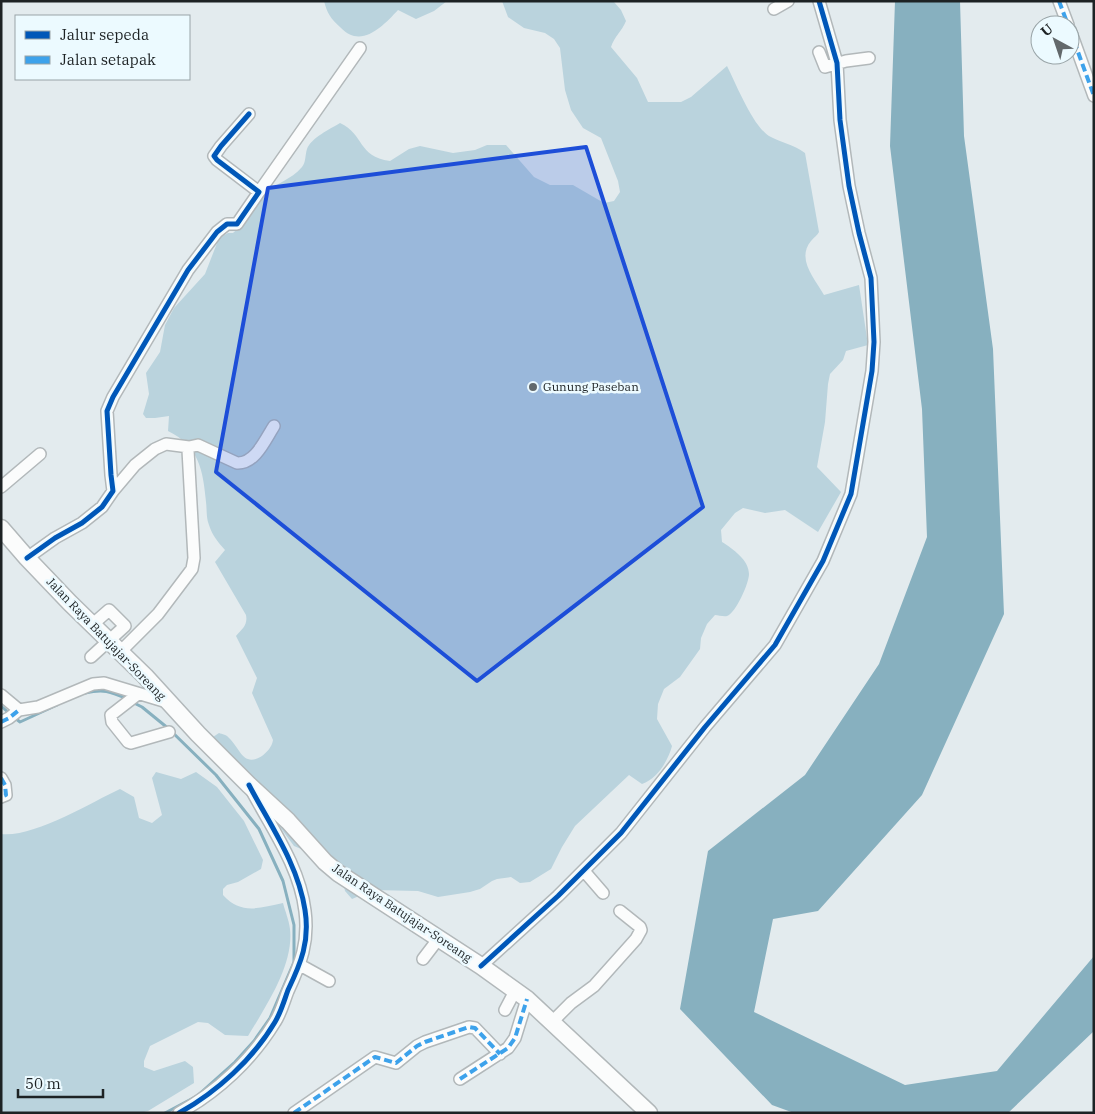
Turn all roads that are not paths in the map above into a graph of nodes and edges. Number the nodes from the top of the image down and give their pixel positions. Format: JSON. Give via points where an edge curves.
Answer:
{"nodes":[{"id":1,"x":788,"y":1,"type":"edge"},
{"id":2,"x":820,"y":1,"type":"edge"},
{"id":3,"x":1060,"y":1,"type":"edge"},
{"id":4,"x":774,"y":9,"type":"dead end"},
{"id":5,"x":1065,"y":15,"type":"edge"},
{"id":6,"x":360,"y":48,"type":"dead end"},
{"id":7,"x":834,"y":48,"type":"junction"},
{"id":8,"x":869,"y":58,"type":"dead end"},
{"id":9,"x":1080,"y":58,"type":"edge"},
{"id":10,"x":837,"y":63,"type":"junction"},
{"id":11,"x":1093,"y":94,"type":"edge"},
{"id":12,"x":249,"y":114,"type":"dead end"},
{"id":13,"x":259,"y":192,"type":"junction"},
{"id":14,"x":274,"y":426,"type":"dead end"},
{"id":15,"x":189,"y":446,"type":"junction"},
{"id":16,"x":40,"y":454,"type":"dead end"},
{"id":17,"x":1,"y":487,"type":"edge"},
{"id":18,"x":113,"y":490,"type":"junction"},
{"id":19,"x":1,"y":528,"type":"edge"},
{"id":20,"x":28,"y":558,"type":"junction"},
{"id":21,"x":115,"y":646,"type":"junction"},
{"id":22,"x":90,"y":657,"type":"dead end"},
{"id":23,"x":1,"y":695,"type":"edge"},
{"id":24,"x":132,"y":698,"type":"junction"},
{"id":25,"x":168,"y":702,"type":"junction"},
{"id":26,"x":11,"y":716,"type":"edge"},
{"id":27,"x":169,"y":732,"type":"dead end"},
{"id":28,"x":1,"y":778,"type":"edge"},
{"id":29,"x":249,"y":785,"type":"junction"},
{"id":30,"x":1,"y":797,"type":"edge"},
{"id":31,"x":584,"y":871,"type":"junction"},
{"id":32,"x":603,"y":893,"type":"dead end"},
{"id":33,"x":620,"y":911,"type":"dead end"},
{"id":34,"x":439,"y":938,"type":"junction"},
{"id":35,"x":423,"y":959,"type":"dead end"},
{"id":36,"x":300,"y":965,"type":"junction"},
{"id":37,"x":481,"y":966,"type":"junction"},
{"id":38,"x":329,"y":980,"type":"dead end"},
{"id":39,"x":521,"y":995,"type":"junction"},
{"id":40,"x":505,"y":1010,"type":"dead end"},
{"id":41,"x":552,"y":1022,"type":"junction"},
{"id":42,"x":500,"y":1054,"type":"junction"},
{"id":43,"x":460,"y":1079,"type":"dead end"},
{"id":44,"x":179,"y":1113,"type":"edge"},
{"id":45,"x":294,"y":1113,"type":"edge"},
{"id":46,"x":649,"y":1113,"type":"edge"}],
"edges":[{"from":1,"to":4,"type":"street"},
{"from":2,"to":7,"type":"street"},
{"from":3,"to":5,"type":"street"},
{"from":6,"to":13,"type":"street"},
{"from":7,"to":10,"type":"street"},
{"from":7,"to":10,"type":"street","via":[[814,53],[825,67]]},
{"from":8,"to":10,"type":"street"},
{"from":9,"to":11,"type":"street"},
{"from":10,"to":31,"type":"street","via":[[840,120],[849,186],[871,278],[874,342],[851,494],[823,561],[776,645],[705,727],[642,809]]},
{"from":12,"to":13,"type":"street","via":[[214,156]]},
{"from":13,"to":18,"type":"street","via":[[237,224],[227,224],[217,232],[188,270],[112,398],[107,411]]},
{"from":14,"to":15,"type":"street","via":[[244,464],[198,445]]},
{"from":15,"to":18,"type":"street","via":[[160,446],[135,465]]},
{"from":15,"to":21,"type":"street","via":[[192,569],[158,614]]},
{"from":16,"to":17,"type":"street"},
{"from":18,"to":20,"type":"street","via":[[102,507],[82,523]]},
{"from":19,"to":20,"type":"highway","name":"Jalan Raya Batujajar-Soreang"},
{"from":20,"to":21,"type":"highway","name":"Jalan Raya Batujajar-Soreang"},
{"from":21,"to":22,"type":"street"},
{"from":21,"to":25,"type":"highway","name":"Jalan Raya Batujajar-Soreang"},
{"from":23,"to":26,"type":"street"},
{"from":24,"to":25,"type":"street"},
{"from":24,"to":26,"type":"street","via":[[104,683],[93,684]]},
{"from":24,"to":27,"type":"street","via":[[110,715],[128,742]]},
{"from":25,"to":29,"type":"highway","name":"Jalan Raya Batujajar-Soreang"},
{"from":28,"to":30,"type":"street","via":[[6,795]]},
{"from":29,"to":34,"type":"highway","name":"Jalan Raya Batujajar-Soreang","via":[[338,873]]},
{"from":29,"to":36,"type":"street","via":[[298,880],[305,910],[306,943]]},
{"from":31,"to":32,"type":"street"},
{"from":31,"to":37,"type":"street"},
{"from":33,"to":41,"type":"street","via":[[640,927],[636,939],[594,986]]},
{"from":34,"to":35,"type":"street"},
{"from":34,"to":37,"type":"highway","name":"Jalan Raya Batujajar-Soreang"},
{"from":36,"to":38,"type":"street"},
{"from":36,"to":44,"type":"street","via":[[276,1021],[260,1045],[201,1101]]},
{"from":37,"to":39,"type":"highway","name":"Jalan Raya Batujajar-Soreang"},
{"from":39,"to":40,"type":"street"},
{"from":39,"to":41,"type":"highway","name":"Jalan Raya Batujajar-Soreang"},
{"from":39,"to":42,"type":"street","via":[[515,1038]]},
{"from":41,"to":46,"type":"highway","name":"Jalan Raya Batujajar-Soreang"},
{"from":42,"to":43,"type":"street"},
{"from":42,"to":45,"type":"street","via":[[475,1028],[470,1027],[425,1042],[396,1063],[375,1057]]}]}
